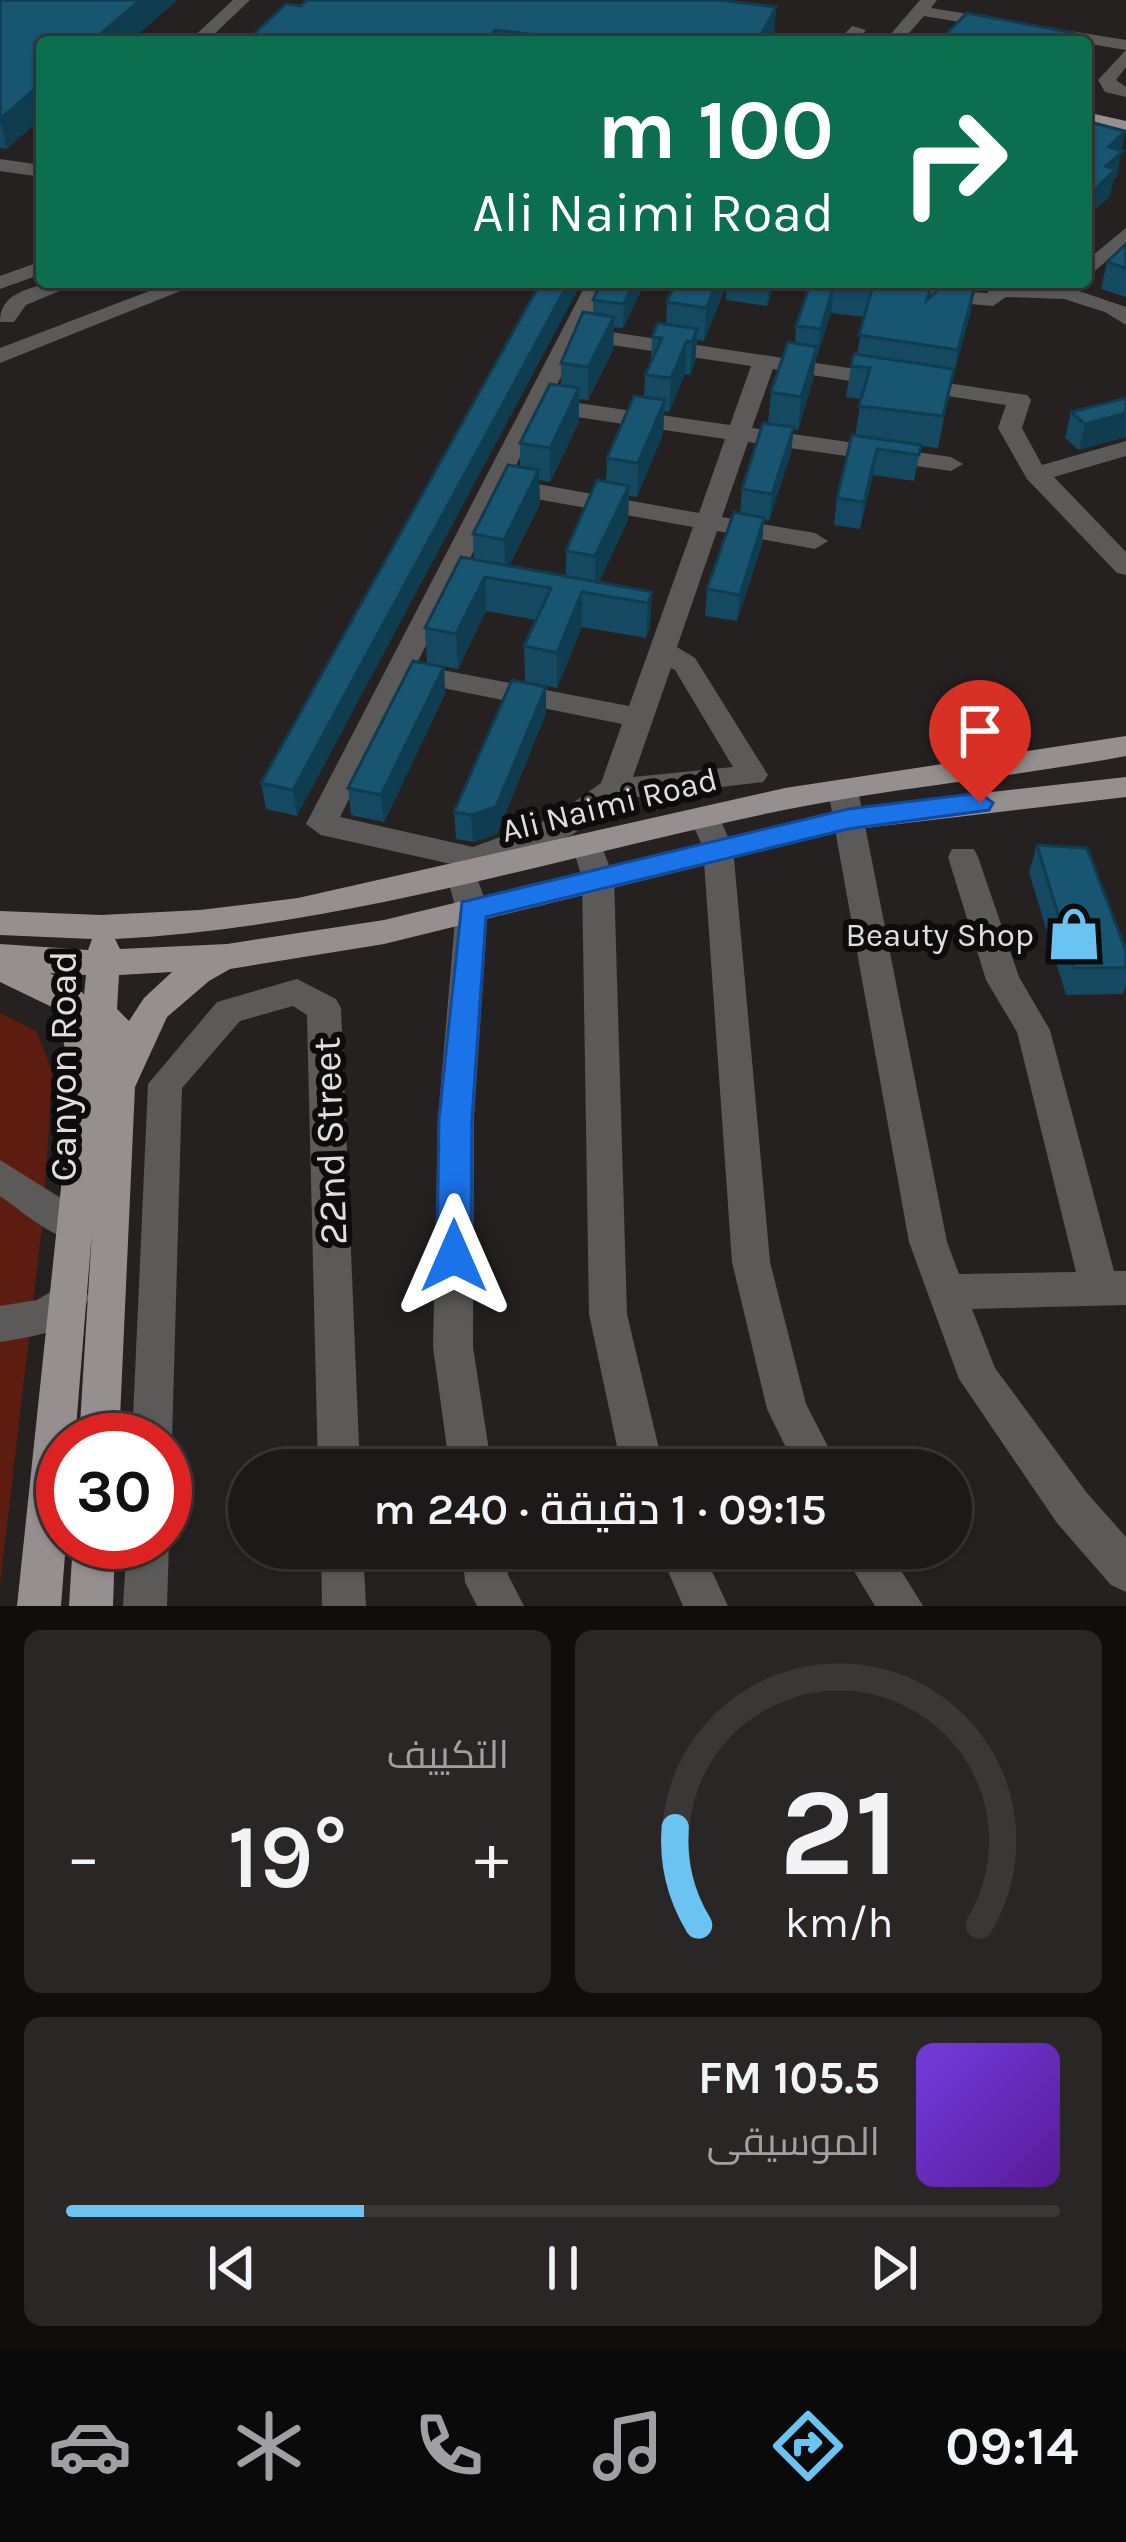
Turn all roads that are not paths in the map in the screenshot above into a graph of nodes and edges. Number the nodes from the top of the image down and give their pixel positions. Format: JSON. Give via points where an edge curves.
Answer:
{"nodes":[{"id":1,"x":242,"y":0,"type":"edge"},
{"id":2,"x":932,"y":6,"type":"edge"},
{"id":3,"x":203,"y":36,"type":"edge"},
{"id":4,"x":899,"y":36,"type":"edge"},
{"id":5,"x":912,"y":36,"type":"edge"},
{"id":6,"x":1085,"y":36,"type":"edge"},
{"id":7,"x":1092,"y":37,"type":"edge"},
{"id":8,"x":1126,"y":44,"type":"edge"},
{"id":9,"x":1126,"y":55,"type":"edge"},
{"id":10,"x":1126,"y":92,"type":"edge"},
{"id":11,"x":1092,"y":122,"type":"edge"},
{"id":12,"x":1126,"y":123,"type":"edge"},
{"id":13,"x":1092,"y":124,"type":"edge"},
{"id":14,"x":1126,"y":140,"type":"edge"},
{"id":15,"x":0,"y":166,"type":"edge"},
{"id":16,"x":36,"y":170,"type":"edge"},
{"id":17,"x":1126,"y":234,"type":"edge"},
{"id":18,"x":1092,"y":266,"type":"edge"},
{"id":19,"x":36,"y":269,"type":"edge"},
{"id":20,"x":0,"y":283,"type":"edge"},
{"id":21,"x":53,"y":288,"type":"edge"},
{"id":22,"x":149,"y":288,"type":"edge"},
{"id":23,"x":174,"y":288,"type":"edge"},
{"id":24,"x":595,"y":288,"type":"edge"},
{"id":25,"x":999,"y":288,"type":"edge"},
{"id":26,"x":1073,"y":288,"type":"edge"},
{"id":27,"x":914,"y":292,"type":"edge"},
{"id":28,"x":3,"y":315,"type":"edge"},
{"id":29,"x":1126,"y":319,"type":"edge"},
{"id":30,"x":573,"y":332,"type":"junction"},
{"id":31,"x":41,"y":333,"type":"junction"},
{"id":32,"x":0,"y":344,"type":"edge"},
{"id":33,"x":0,"y":356,"type":"edge"},
{"id":34,"x":764,"y":362,"type":"junction"},
{"id":35,"x":954,"y":391,"type":"junction"},
{"id":36,"x":536,"y":404,"type":"junction"},
{"id":37,"x":738,"y":437,"type":"junction"},
{"id":38,"x":1016,"y":445,"type":"junction"},
{"id":39,"x":1126,"y":448,"type":"edge"},
{"id":40,"x":951,"y":464,"type":"dead end"},
{"id":41,"x":1036,"y":474,"type":"junction"},
{"id":42,"x":495,"y":484,"type":"junction"},
{"id":43,"x":708,"y":521,"type":"junction"},
{"id":44,"x":815,"y":541,"type":"dead end"},
{"id":45,"x":1126,"y":567,"type":"edge"},
{"id":46,"x":663,"y":651,"type":"junction"},
{"id":47,"x":400,"y":670,"type":"junction"},
{"id":48,"x":639,"y":718,"type":"junction"},
{"id":49,"x":1126,"y":746,"type":"edge"},
{"id":50,"x":1126,"y":788,"type":"edge"},
{"id":51,"x":614,"y":789,"type":"junction"},
{"id":52,"x":845,"y":805,"type":"junction"},
{"id":53,"x":711,"y":832,"type":"junction"},
{"id":54,"x":963,"y":857,"type":"dead end"},
{"id":55,"x":592,"y":861,"type":"junction"},
{"id":56,"x":468,"y":893,"type":"junction"},
{"id":57,"x":0,"y":923,"type":"edge"},
{"id":58,"x":108,"y":952,"type":"junction"},
{"id":59,"x":0,"y":957,"type":"edge"},
{"id":60,"x":227,"y":957,"type":"junction"},
{"id":61,"x":0,"y":969,"type":"edge"},
{"id":62,"x":102,"y":1086,"type":"junction"},
{"id":63,"x":6,"y":1185,"type":"edge"},
{"id":64,"x":92,"y":1226,"type":"junction"},
{"id":65,"x":1113,"y":1288,"type":"edge"},
{"id":66,"x":946,"y":1292,"type":"junction"},
{"id":67,"x":70,"y":1298,"type":"junction"},
{"id":68,"x":0,"y":1324,"type":"edge"},
{"id":69,"x":98,"y":1413,"type":"edge"},
{"id":70,"x":153,"y":1413,"type":"edge"},
{"id":71,"x":338,"y":1449,"type":"edge"},
{"id":72,"x":468,"y":1449,"type":"edge"},
{"id":73,"x":638,"y":1449,"type":"edge"},
{"id":74,"x":808,"y":1449,"type":"edge"},
{"id":75,"x":93,"y":1569,"type":"edge"},
{"id":76,"x":147,"y":1569,"type":"edge"},
{"id":77,"x":343,"y":1569,"type":"edge"},
{"id":78,"x":486,"y":1569,"type":"edge"},
{"id":79,"x":689,"y":1569,"type":"edge"},
{"id":80,"x":876,"y":1569,"type":"edge"},
{"id":81,"x":1126,"y":1570,"type":"edge"},
{"id":82,"x":39,"y":1606,"type":"edge"},
{"id":83,"x":91,"y":1606,"type":"edge"},
{"id":84,"x":146,"y":1606,"type":"edge"},
{"id":85,"x":344,"y":1606,"type":"edge"},
{"id":86,"x":502,"y":1606,"type":"edge"},
{"id":87,"x":706,"y":1606,"type":"edge"},
{"id":88,"x":902,"y":1606,"type":"edge"}],
"edges":[{"from":1,"to":3,"type":"street"},
{"from":2,"to":4,"type":"street"},
{"from":2,"to":5,"type":"street"},
{"from":2,"to":6,"type":"street"},
{"from":7,"to":8,"type":"street"},
{"from":9,"to":10,"type":"street","via":[[1107,80]]},
{"from":11,"to":12,"type":"main road"},
{"from":13,"to":14,"type":"main road"},
{"from":15,"to":16,"type":"street"},
{"from":17,"to":18,"type":"street"},
{"from":19,"to":20,"type":"street"},
{"from":21,"to":28,"type":"street","via":[[18,300]]},
{"from":22,"to":31,"type":"street"},
{"from":23,"to":31,"type":"street"},
{"from":24,"to":30,"type":"street"},
{"from":25,"to":27,"type":"street","via":[[1000,298],[983,302]]},
{"from":26,"to":29,"type":"street"},
{"from":28,"to":31,"type":"street"},
{"from":30,"to":34,"type":"street"},
{"from":30,"to":36,"type":"street"},
{"from":31,"to":32,"type":"street"},
{"from":31,"to":33,"type":"street"},
{"from":34,"to":35,"type":"street"},
{"from":34,"to":37,"type":"street"},
{"from":35,"to":38,"type":"street"},
{"from":35,"to":38,"type":"street","via":[[1018,400],[1010,428]]},
{"from":36,"to":37,"type":"street"},
{"from":36,"to":42,"type":"street"},
{"from":37,"to":40,"type":"street"},
{"from":37,"to":43,"type":"street"},
{"from":38,"to":41,"type":"street"},
{"from":39,"to":41,"type":"street"},
{"from":41,"to":45,"type":"street"},
{"from":42,"to":43,"type":"street"},
{"from":42,"to":47,"type":"street","via":[[459,578]]},
{"from":43,"to":44,"type":"street"},
{"from":43,"to":46,"type":"street","via":[[663,616]]},
{"from":46,"to":48,"type":"street"},
{"from":46,"to":51,"type":"street","via":[[685,664],[753,775]]},
{"from":47,"to":48,"type":"street"},
{"from":47,"to":51,"type":"street","via":[[321,824],[474,857],[549,833]]},
{"from":48,"to":51,"type":"street"},
{"from":49,"to":52,"type":"main road","name":"Ali Naimi Road"},
{"from":50,"to":52,"type":"main road","name":"Ali Naimi Road"},
{"from":52,"to":53,"type":"main road","name":"Ali Naimi Road"},
{"from":52,"to":66,"type":"street","via":[[928,1242]]},
{"from":53,"to":55,"type":"main road","name":"Ali Naimi Road"},
{"from":53,"to":74,"type":"street","via":[[751,1262],[787,1409]]},
{"from":54,"to":65,"type":"street","via":[[1003,980],[1033,1030]]},
{"from":55,"to":56,"type":"main road","name":"Ali Naimi Road"},
{"from":55,"to":73,"type":"street","via":[[608,1314]]},
{"from":56,"to":58,"type":"main road","name":"Ali Naimi Road","via":[[292,914]]},
{"from":56,"to":60,"type":"main road","name":"Ali Naimi Road","via":[[384,932]]},
{"from":56,"to":72,"type":"street","via":[[453,1347]]},
{"from":57,"to":58,"type":"main road"},
{"from":58,"to":59,"type":"main road"},
{"from":58,"to":60,"type":"main road","name":"Ali Naimi Road"},
{"from":58,"to":62,"type":"main road","name":"Canyon Road","via":[[98,1038]]},
{"from":60,"to":62,"type":"main road","via":[[177,982],[146,1014]]},
{"from":61,"to":62,"type":"main road","via":[[71,1002]]},
{"from":62,"to":64,"type":"main road","name":"Canyon Road"},
{"from":63,"to":64,"type":"street"},
{"from":64,"to":67,"type":"main road","name":"Canyon Road"},
{"from":64,"to":69,"type":"main road","name":"Canyon Road"},
{"from":65,"to":66,"type":"street"},
{"from":66,"to":81,"type":"street","via":[[979,1379]]},
{"from":67,"to":68,"type":"street","via":[[46,1316]]},
{"from":67,"to":82,"type":"main road","name":"Canyon Road"},
{"from":70,"to":71,"type":"street","name":"22nd Street","via":[[165,1084],[229,1011],[297,992],[324,1008]]},
{"from":75,"to":83,"type":"main road"},
{"from":76,"to":84,"type":"street"},
{"from":77,"to":85,"type":"street"},
{"from":78,"to":86,"type":"street"},
{"from":79,"to":87,"type":"street"},
{"from":80,"to":88,"type":"street"}]}
